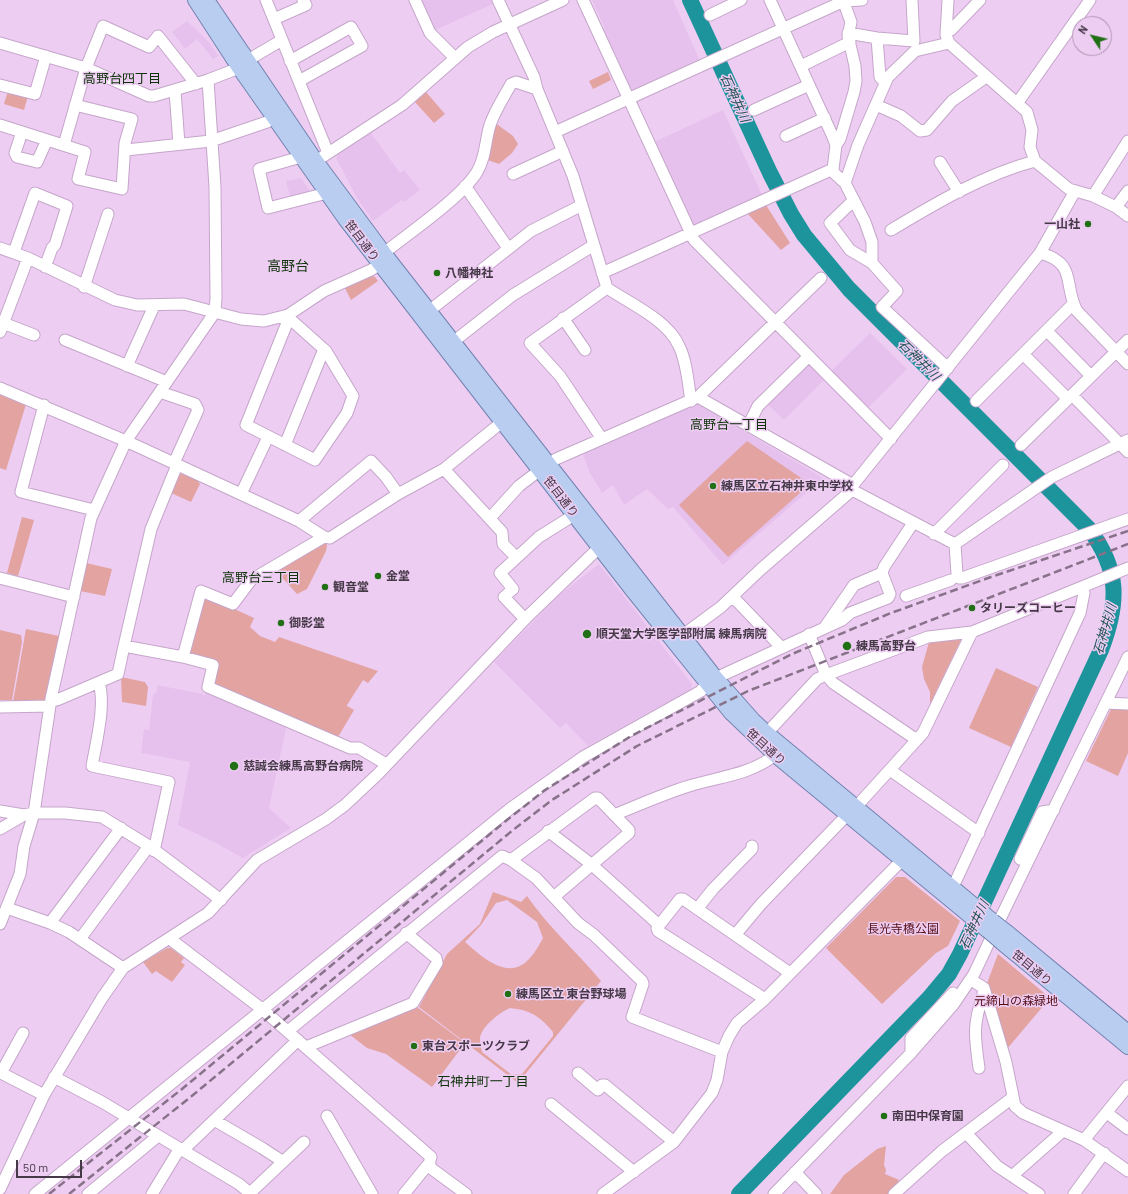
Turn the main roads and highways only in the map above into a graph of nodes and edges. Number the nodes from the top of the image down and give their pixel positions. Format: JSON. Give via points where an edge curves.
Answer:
{"nodes":[{"id":1,"x":185,"y":0,"type":"edge"},
{"id":2,"x":194,"y":0,"type":"edge"},
{"id":3,"x":207,"y":0,"type":"edge"},
{"id":4,"x":214,"y":0,"type":"edge"},
{"id":5,"x":225,"y":36,"type":"junction"},
{"id":6,"x":244,"y":64,"type":"junction"},
{"id":7,"x":308,"y":161,"type":"junction"},
{"id":8,"x":382,"y":259,"type":"junction"},
{"id":9,"x":544,"y":467,"type":"junction"},
{"id":10,"x":604,"y":543,"type":"junction"},
{"id":11,"x":711,"y":681,"type":"junction"},
{"id":12,"x":852,"y":811,"type":"junction"},
{"id":13,"x":906,"y":856,"type":"junction"},
{"id":14,"x":966,"y":906,"type":"junction"},
{"id":15,"x":1005,"y":938,"type":"junction"},
{"id":16,"x":1128,"y":1032,"type":"edge"},
{"id":17,"x":1128,"y":1047,"type":"edge"}],
"edges":[{"from":1,"to":5,"type":"main road"},
{"from":2,"to":5,"type":"main road","name":"笹目通り"},
{"from":3,"to":5,"type":"main road","name":"笹目通り"},
{"from":4,"to":5,"type":"main road"},
{"from":5,"to":6,"type":"main road","name":"笹目通り"},
{"from":6,"to":7,"type":"main road","name":"笹目通り"},
{"from":6,"to":7,"type":"main road","name":"笹目通り","via":[[274,117]]},
{"from":7,"to":8,"type":"main road","name":"笹目通り"},
{"from":7,"to":8,"type":"main road","name":"笹目通り","via":[[327,193]]},
{"from":8,"to":9,"type":"main road","name":"笹目通り","via":[[429,311]]},
{"from":8,"to":9,"type":"main road","name":"笹目通り","via":[[502,422]]},
{"from":9,"to":10,"type":"main road","name":"笹目通り"},
{"from":9,"to":10,"type":"main road","name":"笹目通り","via":[[574,515]]},
{"from":10,"to":11,"type":"main road","name":"笹目通り"},
{"from":10,"to":11,"type":"main road","name":"笹目通り","via":[[684,635]]},
{"from":11,"to":12,"type":"main road","name":"笹目通り"},
{"from":11,"to":12,"type":"main road","name":"笹目通り","via":[[747,730],[775,755]]},
{"from":12,"to":13,"type":"main road","name":"笹目通り"},
{"from":13,"to":14,"type":"main road","name":"笹目通り"},
{"from":13,"to":14,"type":"main road","name":"笹目通り","via":[[953,887]]},
{"from":14,"to":15,"type":"main road","name":"笹目通り","bridge":true},
{"from":15,"to":16,"type":"main road","name":"笹目通り"},
{"from":15,"to":17,"type":"main road","name":"笹目通り"}]}
